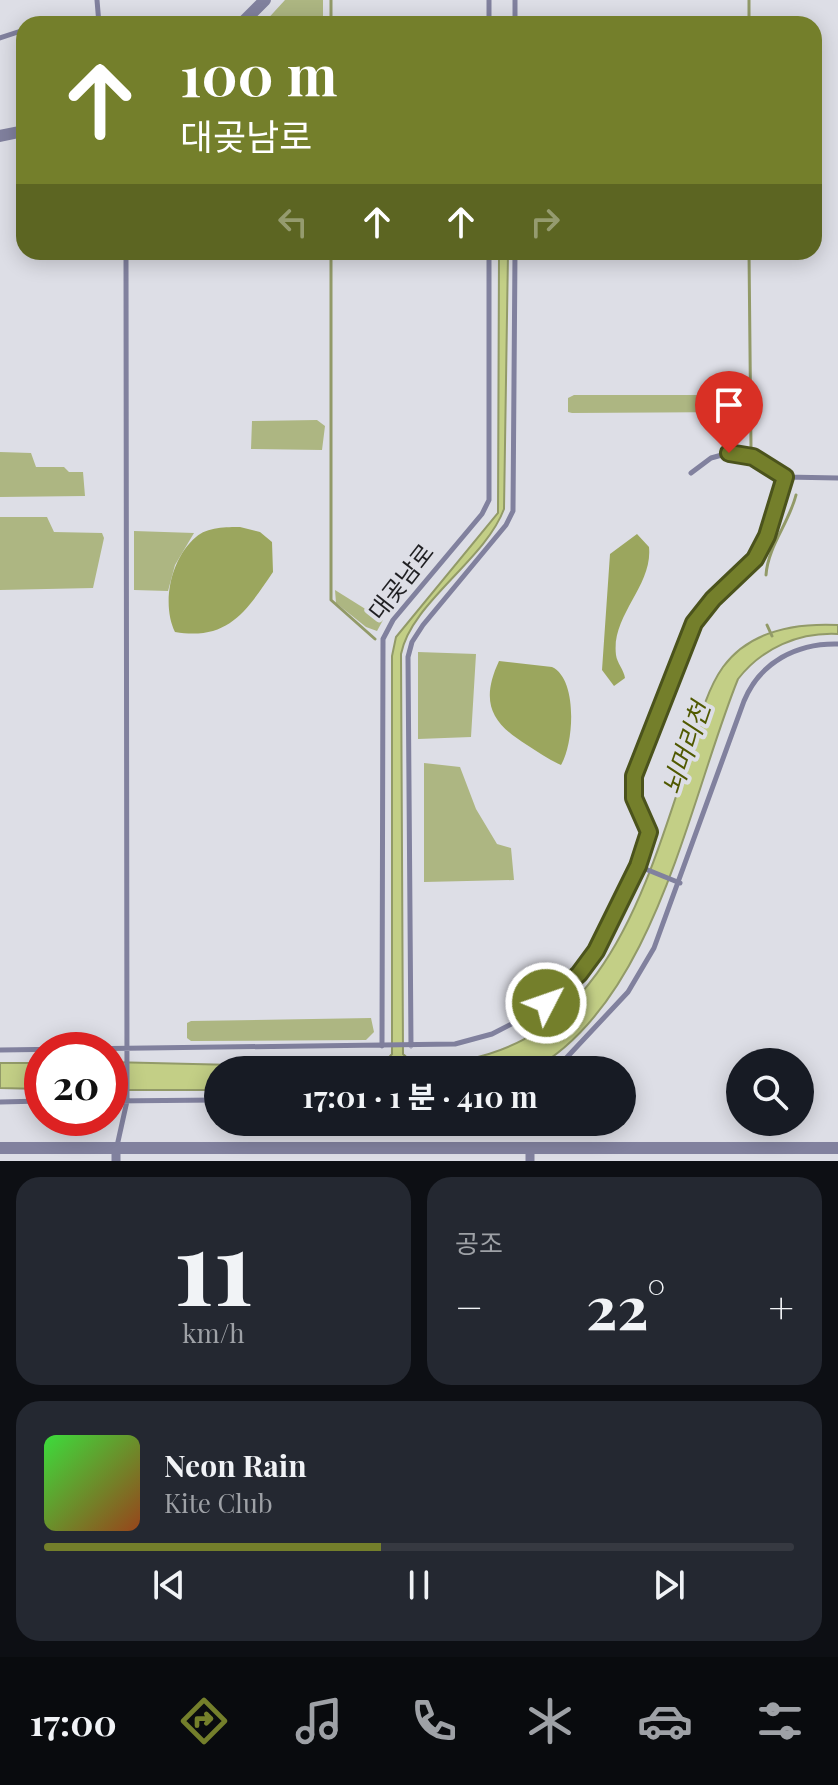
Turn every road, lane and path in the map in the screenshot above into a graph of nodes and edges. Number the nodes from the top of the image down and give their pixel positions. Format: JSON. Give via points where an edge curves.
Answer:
{"nodes":[{"id":1,"x":265,"y":0,"type":"edge"},
{"id":2,"x":249,"y":16,"type":"edge"},
{"id":3,"x":126,"y":260,"type":"edge"},
{"id":4,"x":489,"y":260,"type":"edge"},
{"id":5,"x":515,"y":260,"type":"edge"},
{"id":6,"x":691,"y":473,"type":"dead end"},
{"id":7,"x":785,"y":477,"type":"junction"},
{"id":8,"x":838,"y":478,"type":"edge"},
{"id":9,"x":838,"y":644,"type":"edge"},
{"id":10,"x":638,"y":866,"type":"junction"},
{"id":11,"x":680,"y":883,"type":"junction"},
{"id":12,"x":127,"y":1032,"type":"edge"},
{"id":13,"x":382,"y":1046,"type":"junction"},
{"id":14,"x":411,"y":1046,"type":"junction"},
{"id":15,"x":128,"y":1049,"type":"edge"},
{"id":16,"x":0,"y":1050,"type":"edge"},
{"id":17,"x":24,"y":1050,"type":"edge"},
{"id":18,"x":568,"y":1056,"type":"edge"},
{"id":19,"x":204,"y":1100,"type":"edge"},
{"id":20,"x":24,"y":1101,"type":"edge"},
{"id":21,"x":128,"y":1101,"type":"edge"},
{"id":22,"x":0,"y":1102,"type":"edge"},
{"id":23,"x":0,"y":1148,"type":"edge"},
{"id":24,"x":838,"y":1148,"type":"edge"},
{"id":25,"x":116,"y":1155,"type":"edge"},
{"id":26,"x":530,"y":1155,"type":"edge"}],
"edges":[{"from":1,"to":2,"type":"street"},
{"from":3,"to":12,"type":"lane"},
{"from":4,"to":13,"type":"lane","name":"대곶남로","via":[[489,500],[383,639]]},
{"from":5,"to":14,"type":"lane","name":"대곶남로","via":[[513,511],[423,625],[408,657]]},
{"from":6,"to":7,"type":"lane","via":[[729,453],[753,457]]},
{"from":7,"to":8,"type":"lane"},
{"from":7,"to":10,"type":"lane","via":[[755,559],[694,623],[639,760],[632,787],[649,832]]},
{"from":9,"to":11,"type":"lane","via":[[797,649],[754,680]]},
{"from":10,"to":11,"type":"lane"},
{"from":10,"to":14,"type":"lane","via":[[588,964],[546,1003],[492,1034],[455,1044]]},
{"from":11,"to":18,"type":"lane","via":[[654,948],[628,992]]},
{"from":13,"to":14,"type":"lane"},
{"from":13,"to":15,"type":"lane"},
{"from":16,"to":17,"type":"lane"},
{"from":19,"to":21,"type":"lane"},
{"from":20,"to":22,"type":"lane"},
{"from":23,"to":25,"type":"street"},
{"from":24,"to":26,"type":"street"},
{"from":25,"to":26,"type":"street"}]}
